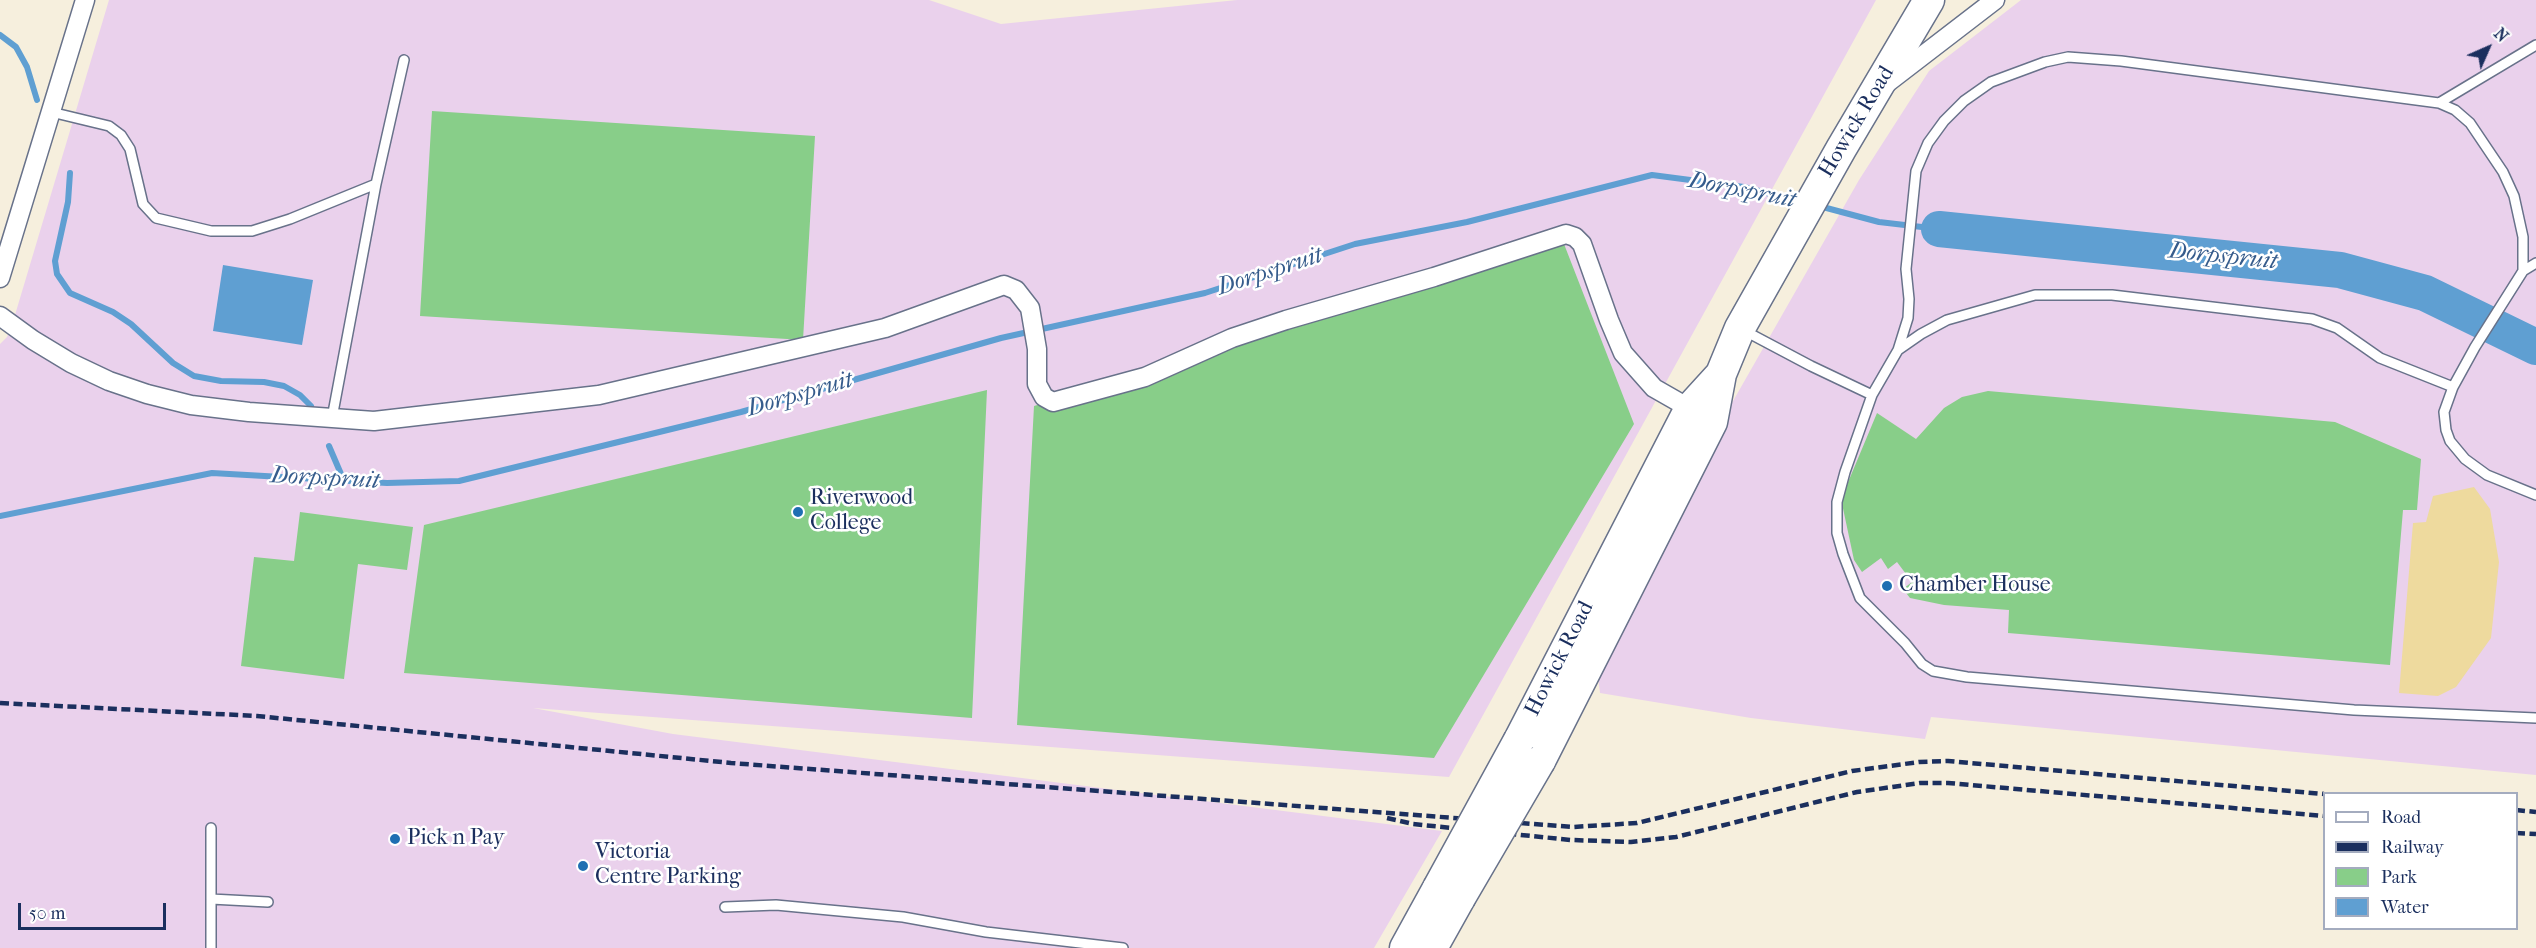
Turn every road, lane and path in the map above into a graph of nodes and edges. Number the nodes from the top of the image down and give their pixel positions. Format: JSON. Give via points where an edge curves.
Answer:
{"nodes":[{"id":1,"x":85,"y":0,"type":"edge"},
{"id":2,"x":1929,"y":0,"type":"edge"},
{"id":3,"x":1995,"y":0,"type":"edge"},
{"id":4,"x":2535,"y":47,"type":"edge"},
{"id":5,"x":404,"y":60,"type":"dead end"},
{"id":6,"x":1875,"y":93,"type":"junction"},
{"id":7,"x":2439,"y":103,"type":"junction"},
{"id":8,"x":51,"y":112,"type":"junction"},
{"id":9,"x":376,"y":184,"type":"junction"},
{"id":10,"x":2536,"y":263,"type":"edge"},
{"id":11,"x":2523,"y":271,"type":"junction"},
{"id":12,"x":0,"y":278,"type":"edge"},
{"id":13,"x":0,"y":316,"type":"edge"},
{"id":14,"x":1740,"y":328,"type":"junction"},
{"id":15,"x":1898,"y":350,"type":"junction"},
{"id":16,"x":2453,"y":387,"type":"junction"},
{"id":17,"x":1872,"y":395,"type":"junction"},
{"id":18,"x":1701,"y":415,"type":"junction"},
{"id":19,"x":332,"y":418,"type":"junction"},
{"id":20,"x":2536,"y":495,"type":"edge"},
{"id":21,"x":2536,"y":718,"type":"edge"},
{"id":22,"x":211,"y":828,"type":"dead end"},
{"id":23,"x":1449,"y":893,"type":"junction"},
{"id":24,"x":212,"y":899,"type":"junction"},
{"id":25,"x":268,"y":902,"type":"dead end"},
{"id":26,"x":725,"y":907,"type":"dead end"},
{"id":27,"x":211,"y":948,"type":"edge"},
{"id":28,"x":1123,"y":948,"type":"edge"},
{"id":29,"x":1405,"y":948,"type":"edge"},
{"id":30,"x":1432,"y":948,"type":"edge"}],
"edges":[{"from":1,"to":8,"type":"street"},
{"from":2,"to":6,"type":"main road","name":"Howick Road"},
{"from":3,"to":6,"type":"street"},
{"from":4,"to":7,"type":"lane"},
{"from":5,"to":9,"type":"lane"},
{"from":6,"to":14,"type":"main road","name":"Howick Road"},
{"from":7,"to":11,"type":"lane","via":[[2456,110],[2470,123],[2514,196],[2523,237]]},
{"from":7,"to":15,"type":"lane","via":[[2068,57],[1991,82],[1944,120],[1916,171],[1906,269],[1908,318]]},
{"from":8,"to":9,"type":"lane","via":[[109,126],[130,149],[142,204],[156,218],[211,231],[252,231]]},
{"from":8,"to":12,"type":"street"},
{"from":9,"to":19,"type":"lane"},
{"from":10,"to":11,"type":"lane"},
{"from":11,"to":16,"type":"lane"},
{"from":13,"to":19,"type":"street","via":[[71,363],[147,394],[191,405]]},
{"from":14,"to":17,"type":"lane"},
{"from":14,"to":18,"type":"main road","name":"Howick Road"},
{"from":15,"to":16,"type":"lane","via":[[1947,320],[2035,295],[2112,295],[2312,319],[2337,328],[2380,358]]},
{"from":15,"to":17,"type":"lane"},
{"from":16,"to":20,"type":"lane","via":[[2444,412],[2446,430],[2456,451],[2487,475]]},
{"from":17,"to":21,"type":"lane","via":[[1837,502],[1838,533],[1860,598],[1933,671],[2343,709]]},
{"from":18,"to":19,"type":"street","via":[[1654,388],[1623,353],[1582,244],[1566,234],[1286,320],[1232,338],[1145,377],[1053,402],[1046,399],[1037,384],[1037,349],[1030,308],[1016,290],[1004,285],[885,328],[599,395],[374,421]]},
{"from":18,"to":23,"type":"main road","name":"Howick Road","bridge":true,"via":[[1519,740]]},
{"from":18,"to":23,"type":"main road","name":"Howick Road","bridge":true,"via":[[1540,760]]},
{"from":22,"to":24,"type":"lane"},
{"from":23,"to":29,"type":"main road","name":"Howick Road"},
{"from":23,"to":30,"type":"main road","name":"Howick Road"},
{"from":24,"to":25,"type":"lane"},
{"from":24,"to":27,"type":"lane"},
{"from":26,"to":28,"type":"lane","via":[[776,905],[892,916]]}]}
